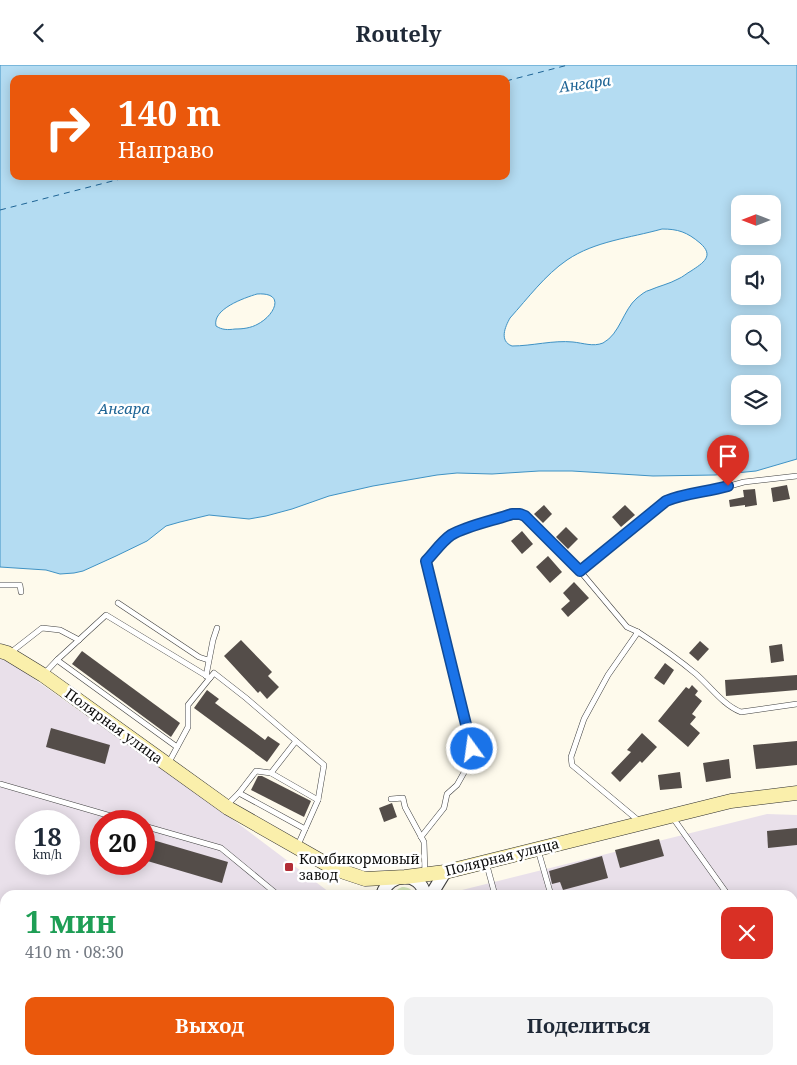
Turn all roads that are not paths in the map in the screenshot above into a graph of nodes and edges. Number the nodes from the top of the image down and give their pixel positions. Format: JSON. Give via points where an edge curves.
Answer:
{"nodes":[{"id":1,"x":797,"y":477,"type":"edge"},
{"id":2,"x":580,"y":571,"type":"junction"},
{"id":3,"x":0,"y":585,"type":"edge"},
{"id":4,"x":21,"y":592,"type":"dead end"},
{"id":5,"x":118,"y":603,"type":"dead end"},
{"id":6,"x":217,"y":628,"type":"dead end"},
{"id":7,"x":638,"y":632,"type":"junction"},
{"id":8,"x":79,"y":640,"type":"junction"},
{"id":9,"x":5,"y":653,"type":"edge"},
{"id":10,"x":57,"y":660,"type":"junction"},
{"id":11,"x":208,"y":660,"type":"junction"},
{"id":12,"x":43,"y":675,"type":"junction"},
{"id":13,"x":208,"y":677,"type":"junction"},
{"id":14,"x":797,"y":704,"type":"edge"},
{"id":15,"x":296,"y":741,"type":"junction"},
{"id":16,"x":177,"y":747,"type":"junction"},
{"id":17,"x":168,"y":765,"type":"junction"},
{"id":18,"x":271,"y":773,"type":"junction"},
{"id":19,"x":0,"y":784,"type":"edge"},
{"id":20,"x":239,"y":793,"type":"junction"},
{"id":21,"x":797,"y":793,"type":"edge"},
{"id":22,"x":391,"y":799,"type":"dead end"},
{"id":23,"x":318,"y":800,"type":"junction"},
{"id":24,"x":226,"y":806,"type":"junction"},
{"id":25,"x":90,"y":810,"type":"edge"},
{"id":26,"x":671,"y":815,"type":"junction"},
{"id":27,"x":641,"y":823,"type":"junction"},
{"id":28,"x":155,"y":829,"type":"edge"},
{"id":29,"x":305,"y":829,"type":"junction"},
{"id":30,"x":421,"y":837,"type":"junction"},
{"id":31,"x":297,"y":847,"type":"junction"},
{"id":32,"x":538,"y":849,"type":"junction"},
{"id":33,"x":486,"y":861,"type":"junction"},
{"id":34,"x":445,"y":872,"type":"junction"},
{"id":35,"x":425,"y":874,"type":"junction"},
{"id":36,"x":405,"y":877,"type":"junction"},
{"id":37,"x":365,"y":879,"type":"junction"},
{"id":38,"x":272,"y":890,"type":"edge"},
{"id":39,"x":374,"y":890,"type":"edge"},
{"id":40,"x":384,"y":890,"type":"edge"},
{"id":41,"x":423,"y":890,"type":"edge"},
{"id":42,"x":434,"y":890,"type":"edge"},
{"id":43,"x":494,"y":890,"type":"edge"},
{"id":44,"x":550,"y":890,"type":"edge"},
{"id":45,"x":724,"y":890,"type":"edge"}],
"edges":[{"from":1,"to":2,"type":"lane","via":[[744,483],[666,501]]},
{"from":2,"to":7,"type":"lane","via":[[627,627]]},
{"from":2,"to":30,"type":"lane","via":[[520,514],[461,530],[450,536],[426,561],[472,749],[466,769],[457,785],[447,794],[444,808]]},
{"from":3,"to":4,"type":"lane","via":[[20,585]]},
{"from":5,"to":11,"type":"lane"},
{"from":6,"to":11,"type":"lane"},
{"from":7,"to":14,"type":"lane","via":[[696,674],[732,709],[741,712]]},
{"from":7,"to":27,"type":"lane","via":[[584,719],[571,757],[572,765]]},
{"from":8,"to":9,"type":"lane","via":[[60,630],[42,629]]},
{"from":8,"to":10,"type":"lane"},
{"from":8,"to":13,"type":"lane","via":[[106,615]]},
{"from":9,"to":12,"type":"main road","name":"Полярная улица"},
{"from":10,"to":12,"type":"lane"},
{"from":10,"to":16,"type":"lane"},
{"from":11,"to":13,"type":"lane"},
{"from":12,"to":17,"type":"main road","name":"Полярная улица"},
{"from":13,"to":15,"type":"lane","via":[[214,673]]},
{"from":13,"to":16,"type":"lane","via":[[188,705],[188,727]]},
{"from":15,"to":18,"type":"lane"},
{"from":15,"to":23,"type":"lane","via":[[324,765]]},
{"from":16,"to":17,"type":"lane"},
{"from":17,"to":24,"type":"main road","name":"Полярная улица"},
{"from":18,"to":20,"type":"lane","via":[[256,771]]},
{"from":18,"to":23,"type":"lane"},
{"from":19,"to":25,"type":"lane"},
{"from":20,"to":24,"type":"lane"},
{"from":20,"to":29,"type":"lane"},
{"from":21,"to":26,"type":"main road","name":"Полярная улица","via":[[731,801]]},
{"from":22,"to":30,"type":"lane","via":[[403,798]]},
{"from":23,"to":29,"type":"lane"},
{"from":24,"to":31,"type":"main road","name":"Полярная улица"},
{"from":26,"to":27,"type":"main road","name":"Полярная улица"},
{"from":26,"to":45,"type":"lane"},
{"from":27,"to":32,"type":"main road","name":"Полярная улица"},
{"from":28,"to":38,"type":"lane","via":[[221,848]]},
{"from":29,"to":31,"type":"lane"},
{"from":30,"to":35,"type":"lane"},
{"from":31,"to":37,"type":"main road","name":"Полярная улица","via":[[336,869]]},
{"from":32,"to":33,"type":"main road","name":"Полярная улица"},
{"from":32,"to":44,"type":"lane"},
{"from":33,"to":34,"type":"main road","name":"Полярная улица"},
{"from":33,"to":43,"type":"lane"},
{"from":34,"to":35,"type":"main road","name":"Полярная улица"},
{"from":34,"to":42,"type":"street"},
{"from":35,"to":36,"type":"main road","name":"Полярная улица"},
{"from":36,"to":37,"type":"main road","name":"Полярная улица"},
{"from":36,"to":40,"type":"street","via":[[396,878]]},
{"from":36,"to":41,"type":"street","via":[[416,880]]},
{"from":37,"to":39,"type":"street"}]}
